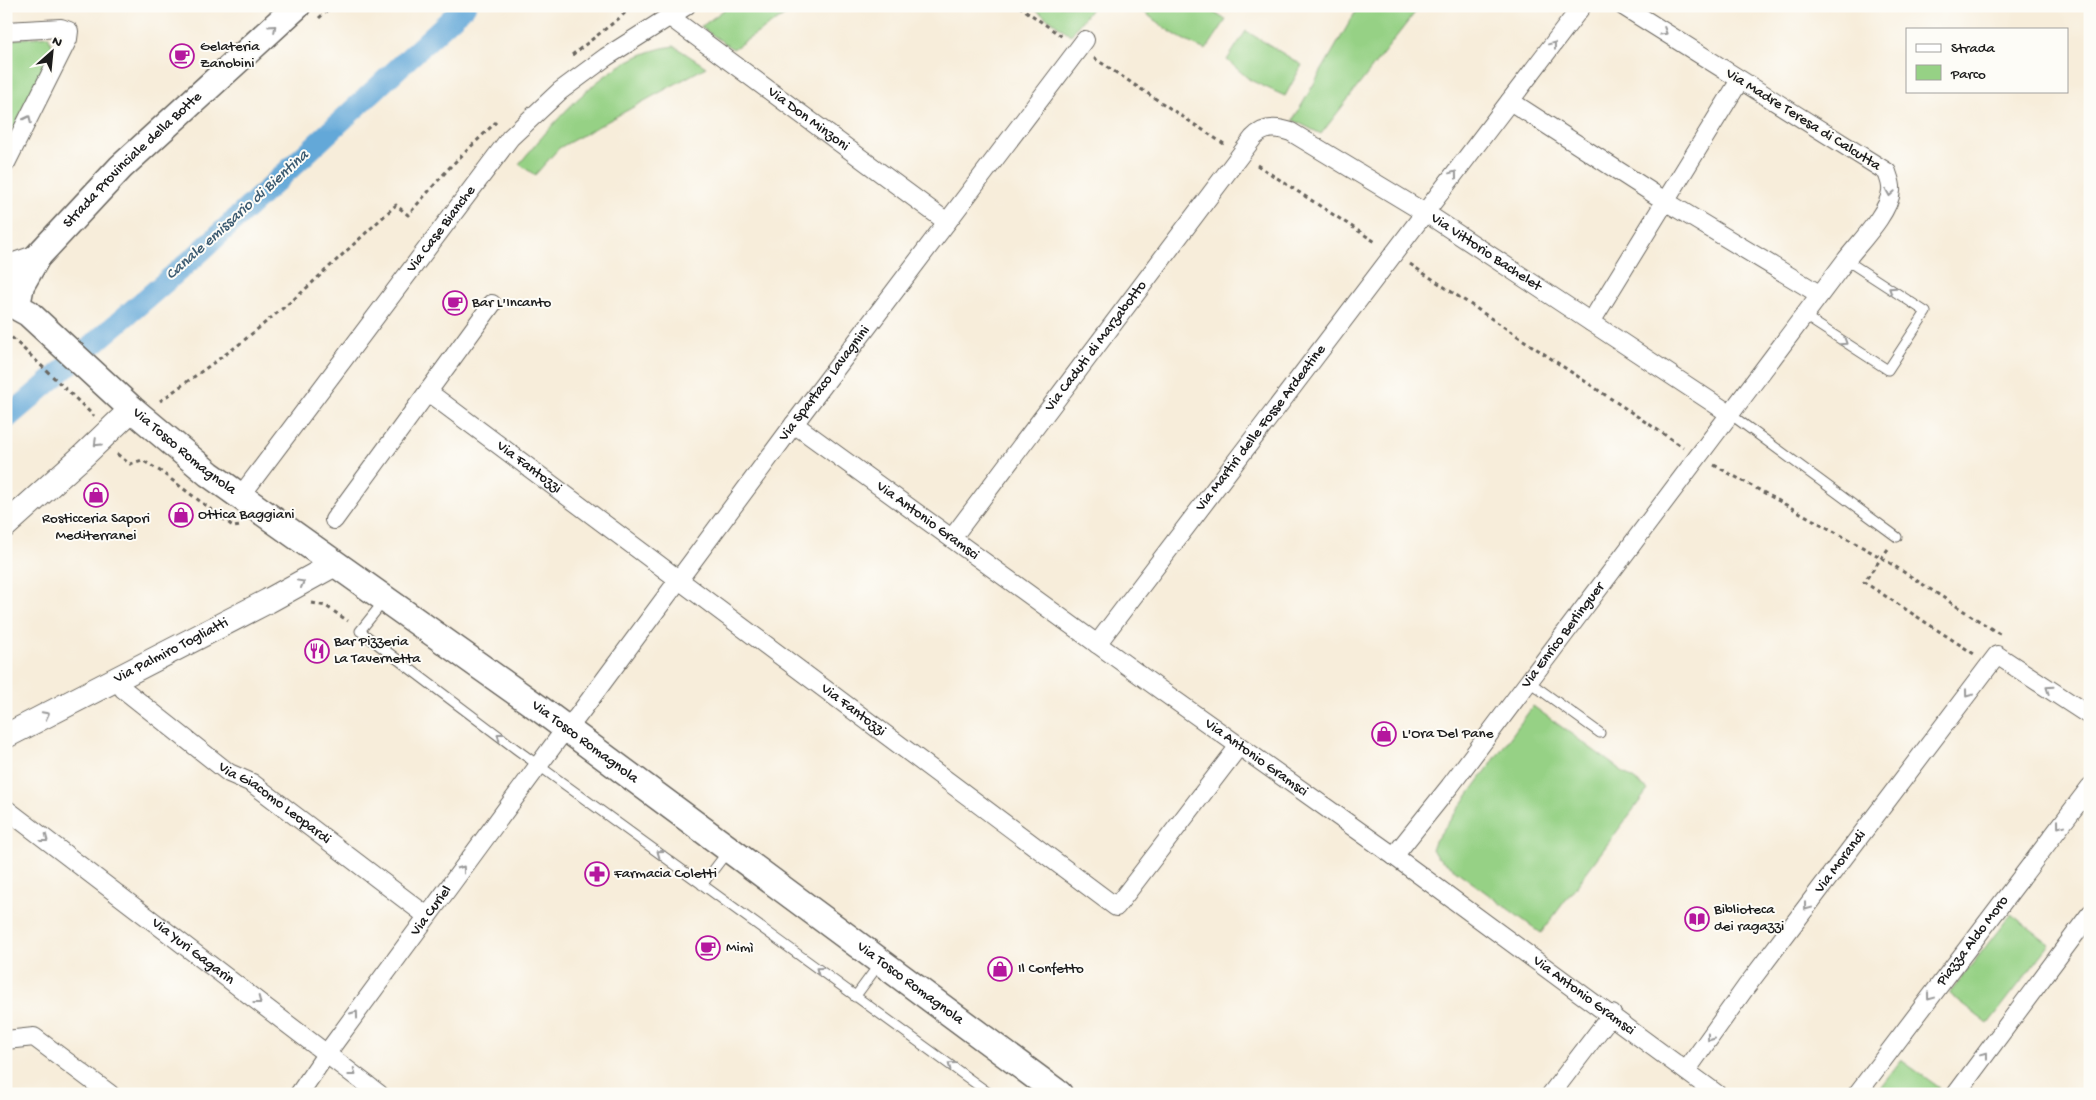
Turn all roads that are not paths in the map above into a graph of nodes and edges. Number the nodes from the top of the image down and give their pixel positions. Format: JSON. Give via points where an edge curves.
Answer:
{"nodes":[{"id":1,"x":297,"y":6,"type":"edge"},
{"id":2,"x":686,"y":6,"type":"edge"},
{"id":3,"x":1582,"y":6,"type":"edge"},
{"id":4,"x":1622,"y":6,"type":"edge"},
{"id":5,"x":670,"y":18,"type":"junction"},
{"id":6,"x":6,"y":30,"type":"edge"},
{"id":7,"x":1082,"y":44,"type":"road end"},
{"id":8,"x":1740,"y":80,"type":"junction"},
{"id":9,"x":1510,"y":101,"type":"junction"},
{"id":10,"x":1240,"y":154,"type":"joint"},
{"id":11,"x":6,"y":163,"type":"edge"},
{"id":12,"x":1665,"y":201,"type":"junction"},
{"id":13,"x":1425,"y":213,"type":"junction"},
{"id":14,"x":947,"y":222,"type":"junction"},
{"id":15,"x":38,"y":257,"type":"junction"},
{"id":16,"x":1846,"y":260,"type":"junction"},
{"id":17,"x":6,"y":268,"type":"edge"},
{"id":18,"x":1820,"y":294,"type":"junction"},
{"id":19,"x":492,"y":304,"type":"dead end"},
{"id":20,"x":14,"y":308,"type":"edge"},
{"id":21,"x":1803,"y":315,"type":"junction"},
{"id":22,"x":1591,"y":322,"type":"junction"},
{"id":23,"x":428,"y":392,"type":"junction"},
{"id":24,"x":129,"y":400,"type":"junction"},
{"id":25,"x":1730,"y":414,"type":"junction"},
{"id":26,"x":794,"y":424,"type":"junction"},
{"id":27,"x":240,"y":497,"type":"junction"},
{"id":28,"x":334,"y":520,"type":"dead end"},
{"id":29,"x":6,"y":525,"type":"edge"},
{"id":30,"x":1897,"y":537,"type":"road end"},
{"id":31,"x":952,"y":538,"type":"junction"},
{"id":32,"x":335,"y":564,"type":"junction"},
{"id":33,"x":679,"y":579,"type":"junction"},
{"id":34,"x":384,"y":600,"type":"junction"},
{"id":35,"x":1097,"y":644,"type":"junction"},
{"id":36,"x":1528,"y":681,"type":"junction"},
{"id":37,"x":123,"y":689,"type":"dead end"},
{"id":38,"x":2090,"y":716,"type":"edge"},
{"id":39,"x":566,"y":728,"type":"junction"},
{"id":40,"x":1600,"y":733,"type":"dead end"},
{"id":41,"x":6,"y":736,"type":"edge"},
{"id":42,"x":1240,"y":746,"type":"junction"},
{"id":43,"x":539,"y":765,"type":"junction"},
{"id":44,"x":2090,"y":787,"type":"edge"},
{"id":45,"x":6,"y":809,"type":"edge"},
{"id":46,"x":730,"y":848,"type":"junction"},
{"id":47,"x":1394,"y":856,"type":"junction"},
{"id":48,"x":702,"y":885,"type":"junction"},
{"id":49,"x":2090,"y":914,"type":"edge"},
{"id":50,"x":427,"y":916,"type":"junction"},
{"id":51,"x":882,"y":961,"type":"junction"},
{"id":52,"x":856,"y":997,"type":"junction"},
{"id":53,"x":1612,"y":1014,"type":"junction"},
{"id":54,"x":6,"y":1040,"type":"edge"},
{"id":55,"x":327,"y":1053,"type":"junction"},
{"id":56,"x":1686,"y":1071,"type":"junction"},
{"id":57,"x":110,"y":1094,"type":"edge"},
{"id":58,"x":299,"y":1094,"type":"edge"},
{"id":59,"x":379,"y":1094,"type":"edge"},
{"id":60,"x":990,"y":1094,"type":"edge"},
{"id":61,"x":1059,"y":1094,"type":"edge"},
{"id":62,"x":1551,"y":1094,"type":"edge"},
{"id":63,"x":1717,"y":1094,"type":"edge"},
{"id":64,"x":1856,"y":1094,"type":"edge"},
{"id":65,"x":1956,"y":1094,"type":"edge"}],
"edges":[{"from":15,"to":1,"type":"main road","name":"Strada Provinciale della Botte","one_way":true,"via":[[121,167]]},
{"from":2,"to":5,"type":"street","name":"Via Case Bianche"},
{"from":9,"to":3,"type":"street","one_way":true},
{"from":4,"to":8,"type":"street","name":"Via Madre Teresa di Calcutta","one_way":true},
{"from":5,"to":14,"type":"street","name":"Via Don Minzoni"},
{"from":5,"to":27,"type":"street","name":"Via Case Bianche","via":[[606,57],[560,91],[510,138]]},
{"from":11,"to":6,"type":"street","one_way":true,"via":[[68,39],[69,31],[60,28]]},
{"from":7,"to":14,"type":"street","name":"Via Spartaco Lavagnini"},
{"from":8,"to":12,"type":"street"},
{"from":8,"to":16,"type":"street","name":"Via Madre Teresa di Calcutta","one_way":true,"via":[[1887,172],[1891,187],[1889,200]]},
{"from":9,"to":12,"type":"street"},
{"from":13,"to":9,"type":"street","one_way":true},
{"from":10,"to":13,"type":"street","name":"Via Vittorio Bachelet","via":[[1257,134],[1273,128],[1283,129]]},
{"from":10,"to":31,"type":"street","name":"Via Caduti di Marzabotto"},
{"from":12,"to":18,"type":"street"},
{"from":12,"to":22,"type":"street"},
{"from":13,"to":22,"type":"street","name":"Via Vittorio Bachelet"},
{"from":13,"to":35,"type":"street","name":"Via Martiri delle Fosse Ardeatine"},
{"from":14,"to":26,"type":"street","name":"Via Spartaco Lavagnini"},
{"from":15,"to":17,"type":"main road"},
{"from":15,"to":20,"type":"main road","name":"Strada Provinciale della Botte","via":[[21,285]]},
{"from":16,"to":18,"type":"street","name":"Via Madre Teresa di Calcutta"},
{"from":21,"to":16,"type":"lane","one_way":true,"via":[[1888,370],[1926,312]]},
{"from":18,"to":21,"type":"street","name":"Via Madre Teresa di Calcutta"},
{"from":19,"to":23,"type":"street"},
{"from":20,"to":24,"type":"main road","name":"Via Tosco Romagnola"},
{"from":21,"to":25,"type":"street","name":"Via Madre Teresa di Calcutta"},
{"from":22,"to":25,"type":"street","name":"Via Vittorio Bachelet"},
{"from":23,"to":28,"type":"street"},
{"from":23,"to":33,"type":"street","name":"Via Fantozzi"},
{"from":24,"to":27,"type":"main road","name":"Via Tosco Romagnola"},
{"from":24,"to":29,"type":"main road","one_way":true,"via":[[84,455]]},
{"from":25,"to":30,"type":"lane"},
{"from":25,"to":36,"type":"street","name":"Via Enrico Berlinguer"},
{"from":26,"to":31,"type":"street","name":"Via Antonio Gramsci"},
{"from":26,"to":33,"type":"street","name":"Via Spartaco Lavagnini"},
{"from":27,"to":32,"type":"main road","name":"Via Tosco Romagnola"},
{"from":31,"to":35,"type":"street","name":"Via Antonio Gramsci"},
{"from":32,"to":34,"type":"main road","name":"Via Tosco Romagnola"},
{"from":41,"to":32,"type":"main road","name":"Via Palmiro Togliatti","one_way":true},
{"from":33,"to":39,"type":"street","name":"Via Spartaco Lavagnini"},
{"from":33,"to":42,"type":"street","name":"Via Fantozzi","via":[[1116,907]]},
{"from":34,"to":39,"type":"main road","name":"Via Tosco Romagnola"},
{"from":43,"to":34,"type":"lane","one_way":true,"via":[[360,631]]},
{"from":35,"to":42,"type":"street","name":"Via Antonio Gramsci"},
{"from":36,"to":40,"type":"lane"},
{"from":36,"to":47,"type":"street","name":"Via Enrico Berlinguer"},
{"from":37,"to":50,"type":"street","name":"Via Giacomo Leopardi","via":[[228,773],[252,783]]},
{"from":38,"to":56,"type":"street","name":"Via Morandi","one_way":true,"via":[[1993,660]]},
{"from":39,"to":43,"type":"street","name":"Via Curiel"},
{"from":39,"to":46,"type":"main road","name":"Via Tosco Romagnola"},
{"from":42,"to":47,"type":"street","name":"Via Antonio Gramsci"},
{"from":48,"to":43,"type":"lane","one_way":true},
{"from":50,"to":43,"type":"street","name":"Via Curiel","one_way":true},
{"from":44,"to":64,"type":"street","name":"Piazza Aldo Moro","one_way":true},
{"from":45,"to":55,"type":"street","name":"Via Yuri Gagarin","one_way":true},
{"from":46,"to":48,"type":"lane"},
{"from":46,"to":51,"type":"main road","name":"Via Tosco Romagnola"},
{"from":47,"to":53,"type":"street","name":"Via Antonio Gramsci"},
{"from":52,"to":48,"type":"lane","one_way":true},
{"from":65,"to":49,"type":"street","one_way":true},
{"from":55,"to":50,"type":"street","name":"Via Curiel","one_way":true},
{"from":51,"to":52,"type":"lane"},
{"from":51,"to":61,"type":"main road","name":"Via Tosco Romagnola"},
{"from":60,"to":52,"type":"lane","one_way":true},
{"from":53,"to":56,"type":"street","name":"Via Antonio Gramsci"},
{"from":53,"to":62,"type":"street"},
{"from":54,"to":57,"type":"street","via":[[34,1037]]},
{"from":55,"to":58,"type":"street","name":"Via Curiel"},
{"from":55,"to":59,"type":"street","name":"Via Yuri Gagarin","one_way":true},
{"from":56,"to":63,"type":"street","name":"Via Antonio Gramsci"}]}
